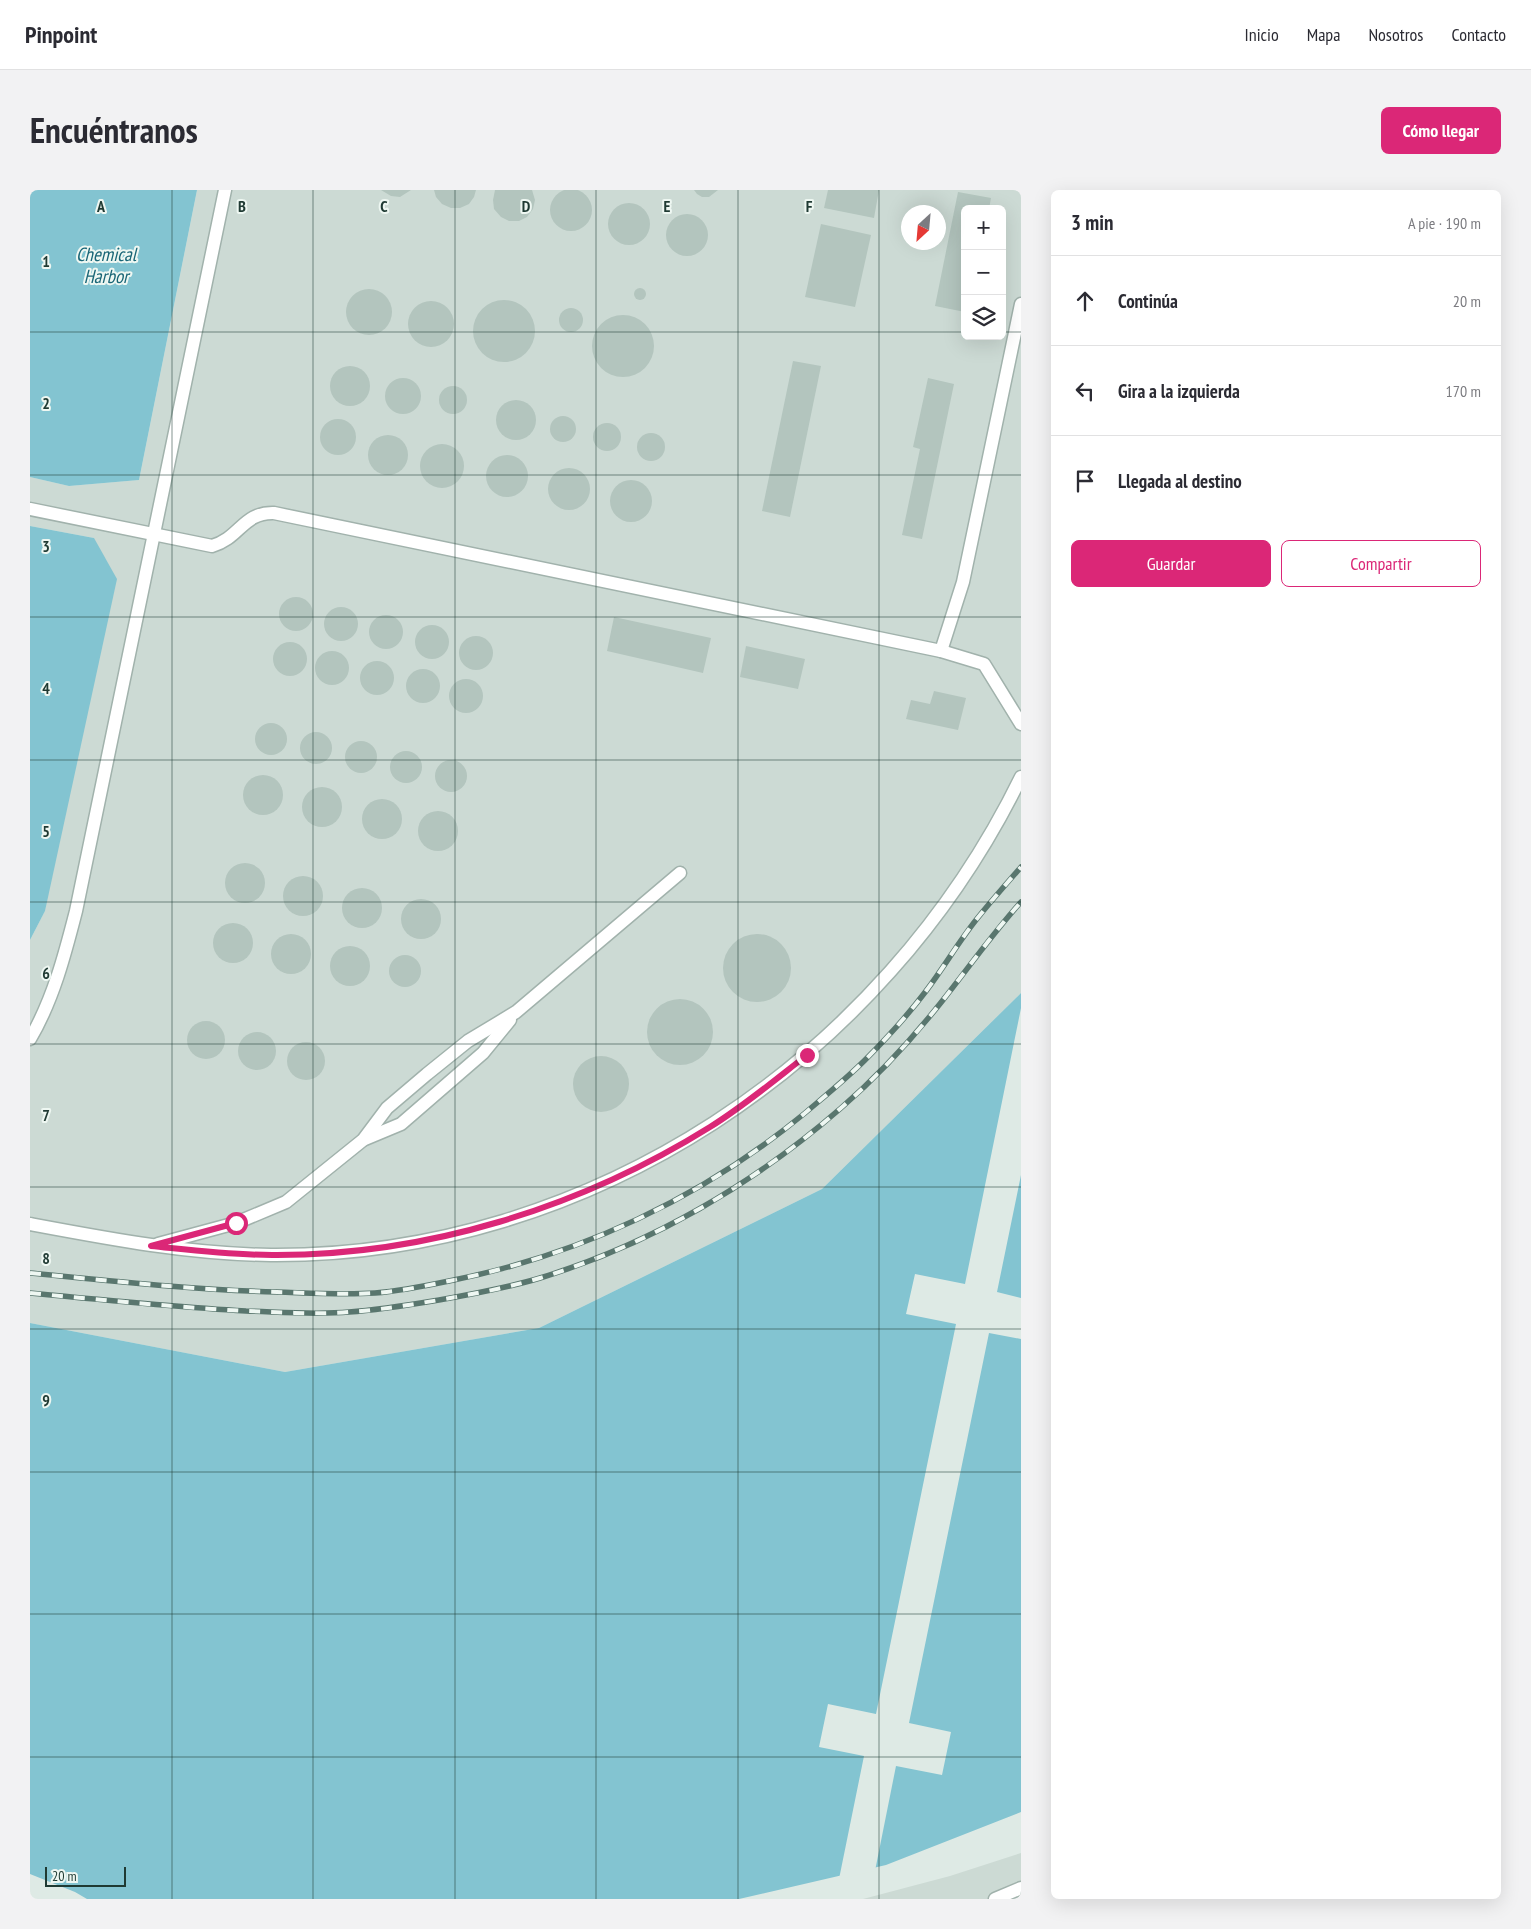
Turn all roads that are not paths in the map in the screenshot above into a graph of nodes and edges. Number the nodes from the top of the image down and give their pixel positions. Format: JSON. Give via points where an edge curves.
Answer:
{"nodes":[{"id":1,"x":225,"y":190,"type":"edge"},
{"id":2,"x":1021,"y":304,"type":"edge"},
{"id":3,"x":30,"y":509,"type":"edge"},
{"id":4,"x":153,"y":534,"type":"junction"},
{"id":5,"x":941,"y":651,"type":"junction"},
{"id":6,"x":1021,"y":724,"type":"edge"},
{"id":7,"x":1021,"y":777,"type":"edge"},
{"id":8,"x":680,"y":873,"type":"dead end"},
{"id":9,"x":516,"y":1012,"type":"junction"},
{"id":10,"x":30,"y":1039,"type":"edge"},
{"id":11,"x":363,"y":1140,"type":"junction"},
{"id":12,"x":30,"y":1224,"type":"edge"},
{"id":13,"x":151,"y":1246,"type":"junction"},
{"id":14,"x":1021,"y":1888,"type":"edge"},
{"id":15,"x":995,"y":1899,"type":"edge"}],
"edges":[{"from":1,"to":4,"type":"lane"},
{"from":2,"to":5,"type":"lane","via":[[963,582]]},
{"from":3,"to":4,"type":"lane"},
{"from":4,"to":5,"type":"lane","via":[[212,546],[228,540],[255,515],[274,513]]},
{"from":4,"to":10,"type":"lane","via":[[76,911],[65,955]]},
{"from":5,"to":6,"type":"lane","via":[[984,664]]},
{"from":7,"to":13,"type":"lane","via":[[954,893],[886,977],[807,1055],[711,1126],[652,1160],[596,1187],[494,1224],[388,1246],[273,1255],[225,1254]]},
{"from":8,"to":9,"type":"lane"},
{"from":9,"to":11,"type":"lane","via":[[468,1041],[387,1108]]},
{"from":9,"to":11,"type":"lane","via":[[483,1053],[401,1124]]},
{"from":11,"to":13,"type":"lane","via":[[286,1202],[236,1223]]},
{"from":12,"to":13,"type":"lane"},
{"from":14,"to":15,"type":"lane"}]}
